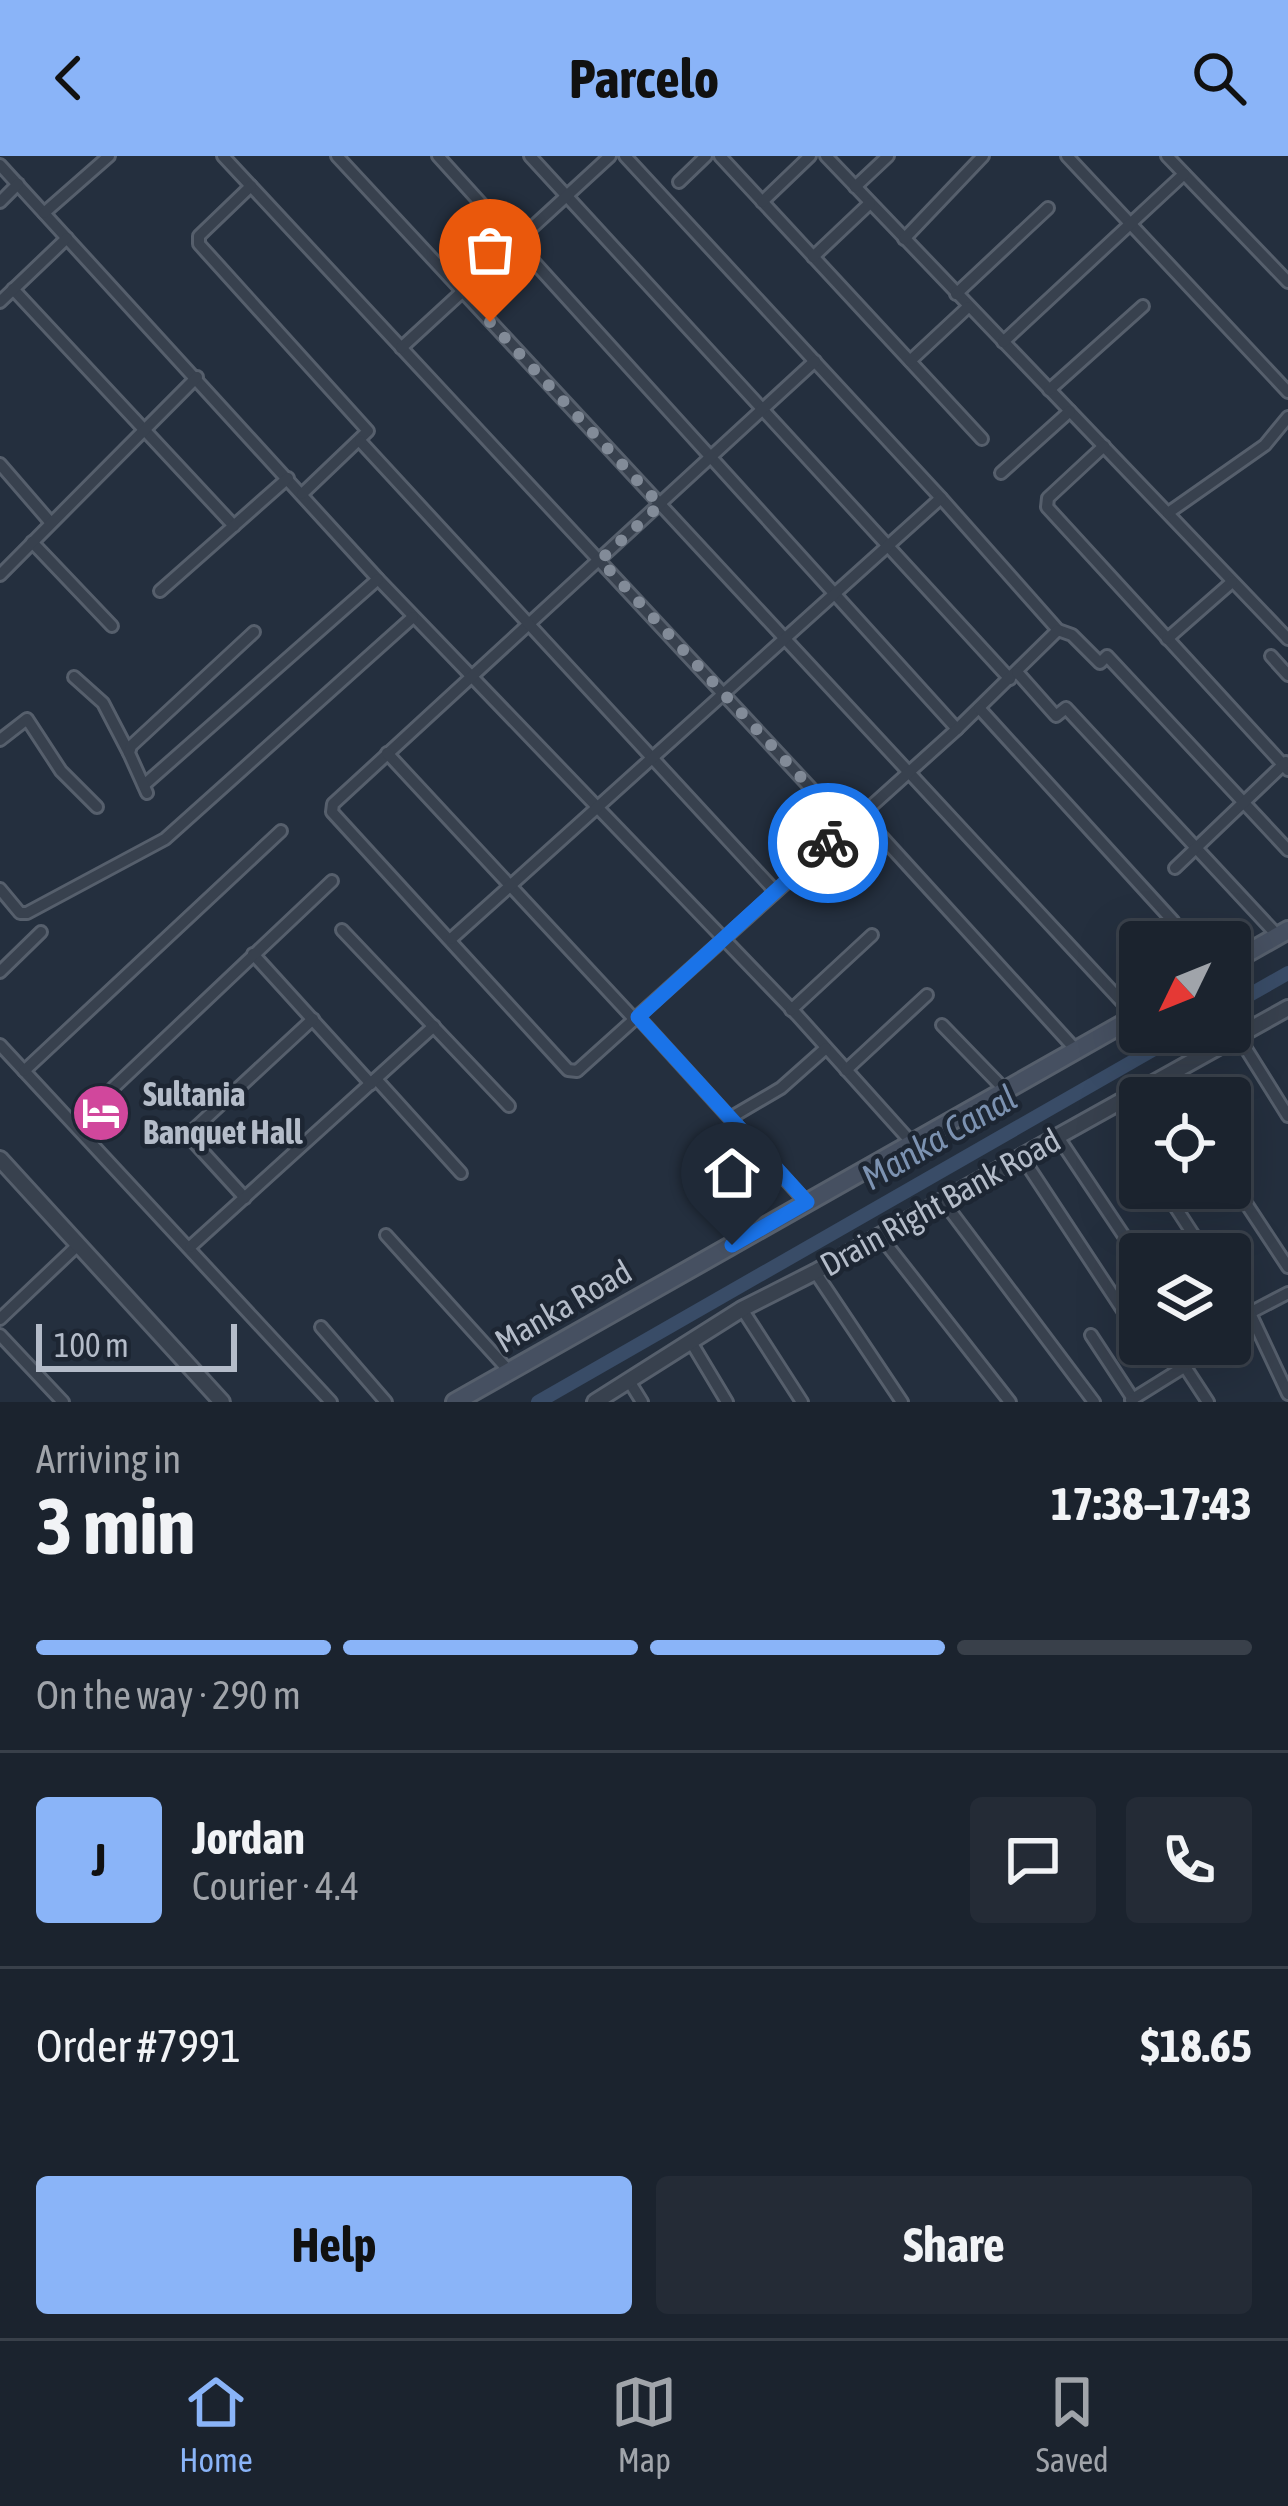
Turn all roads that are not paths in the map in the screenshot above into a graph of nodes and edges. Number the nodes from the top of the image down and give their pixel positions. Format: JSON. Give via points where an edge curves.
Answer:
{"nodes":[{"id":1,"x":109,"y":156,"type":"edge"},
{"id":2,"x":223,"y":156,"type":"edge"},
{"id":3,"x":338,"y":156,"type":"edge"},
{"id":4,"x":439,"y":156,"type":"edge"},
{"id":5,"x":530,"y":156,"type":"edge"},
{"id":6,"x":610,"y":156,"type":"edge"},
{"id":7,"x":625,"y":156,"type":"edge"},
{"id":8,"x":706,"y":156,"type":"edge"},
{"id":9,"x":720,"y":156,"type":"edge"},
{"id":10,"x":810,"y":156,"type":"edge"},
{"id":11,"x":826,"y":156,"type":"edge"},
{"id":12,"x":888,"y":156,"type":"edge"},
{"id":13,"x":983,"y":156,"type":"edge"},
{"id":14,"x":1066,"y":156,"type":"edge"},
{"id":15,"x":1167,"y":156,"type":"edge"},
{"id":16,"x":0,"y":165,"type":"edge"},
{"id":17,"x":1184,"y":174,"type":"junction"},
{"id":18,"x":679,"y":182,"type":"dead end"},
{"id":19,"x":18,"y":184,"type":"junction"},
{"id":20,"x":251,"y":186,"type":"junction"},
{"id":21,"x":855,"y":187,"type":"junction"},
{"id":22,"x":566,"y":196,"type":"junction"},
{"id":23,"x":0,"y":202,"type":"edge"},
{"id":24,"x":762,"y":202,"type":"junction"},
{"id":25,"x":870,"y":203,"type":"junction"},
{"id":26,"x":1048,"y":208,"type":"dead end"},
{"id":27,"x":44,"y":213,"type":"junction"},
{"id":28,"x":1131,"y":225,"type":"junction"},
{"id":29,"x":68,"y":238,"type":"junction"},
{"id":30,"x":904,"y":239,"type":"junction"},
{"id":31,"x":516,"y":243,"type":"junction"},
{"id":32,"x":813,"y":257,"type":"junction"},
{"id":33,"x":1286,"y":275,"type":"edge"},
{"id":34,"x":13,"y":289,"type":"junction"},
{"id":35,"x":462,"y":292,"type":"junction"},
{"id":36,"x":956,"y":294,"type":"junction"},
{"id":37,"x":0,"y":302,"type":"edge"},
{"id":38,"x":1143,"y":306,"type":"dead end"},
{"id":39,"x":968,"y":307,"type":"junction"},
{"id":40,"x":1003,"y":342,"type":"junction"},
{"id":41,"x":401,"y":348,"type":"junction"},
{"id":42,"x":815,"y":361,"type":"junction"},
{"id":43,"x":910,"y":361,"type":"junction"},
{"id":44,"x":196,"y":377,"type":"junction"},
{"id":45,"x":1049,"y":390,"type":"junction"},
{"id":46,"x":1288,"y":392,"type":"edge"},
{"id":47,"x":763,"y":410,"type":"junction"},
{"id":48,"x":1070,"y":411,"type":"junction"},
{"id":49,"x":1288,"y":417,"type":"edge"},
{"id":50,"x":142,"y":430,"type":"junction"},
{"id":51,"x":982,"y":439,"type":"dead end"},
{"id":52,"x":360,"y":441,"type":"junction"},
{"id":53,"x":1104,"y":446,"type":"junction"},
{"id":54,"x":712,"y":457,"type":"junction"},
{"id":55,"x":0,"y":464,"type":"edge"},
{"id":56,"x":1001,"y":473,"type":"dead end"},
{"id":57,"x":288,"y":478,"type":"junction"},
{"id":58,"x":302,"y":494,"type":"junction"},
{"id":59,"x":941,"y":498,"type":"junction"},
{"id":60,"x":660,"y":505,"type":"junction"},
{"id":61,"x":1168,"y":513,"type":"junction"},
{"id":62,"x":51,"y":523,"type":"junction"},
{"id":63,"x":234,"y":526,"type":"junction"},
{"id":64,"x":32,"y":542,"type":"junction"},
{"id":65,"x":888,"y":547,"type":"junction"},
{"id":66,"x":600,"y":560,"type":"junction"},
{"id":67,"x":0,"y":575,"type":"edge"},
{"id":68,"x":378,"y":579,"type":"junction"},
{"id":69,"x":1232,"y":581,"type":"junction"},
{"id":70,"x":160,"y":591,"type":"dead end"},
{"id":71,"x":837,"y":593,"type":"junction"},
{"id":72,"x":413,"y":617,"type":"junction"},
{"id":73,"x":527,"y":625,"type":"junction"},
{"id":74,"x":112,"y":626,"type":"dead end"},
{"id":75,"x":1058,"y":630,"type":"junction"},
{"id":76,"x":254,"y":632,"type":"dead end"},
{"id":77,"x":1167,"y":639,"type":"junction"},
{"id":78,"x":1288,"y":639,"type":"edge"},
{"id":79,"x":784,"y":640,"type":"junction"},
{"id":80,"x":1271,"y":656,"type":"dead end"},
{"id":81,"x":1288,"y":674,"type":"edge"},
{"id":82,"x":1014,"y":675,"type":"junction"},
{"id":83,"x":74,"y":676,"type":"dead end"},
{"id":84,"x":470,"y":676,"type":"junction"},
{"id":85,"x":723,"y":695,"type":"junction"},
{"id":86,"x":979,"y":708,"type":"junction"},
{"id":87,"x":957,"y":729,"type":"junction"},
{"id":88,"x":0,"y":740,"type":"edge"},
{"id":89,"x":129,"y":753,"type":"junction"},
{"id":90,"x":387,"y":753,"type":"junction"},
{"id":91,"x":651,"y":759,"type":"junction"},
{"id":92,"x":1286,"y":764,"type":"edge"},
{"id":93,"x":907,"y":771,"type":"junction"},
{"id":94,"x":1244,"y":802,"type":"junction"},
{"id":95,"x":97,"y":807,"type":"dead end"},
{"id":96,"x":597,"y":808,"type":"junction"},
{"id":97,"x":860,"y":813,"type":"junction"},
{"id":98,"x":846,"y":826,"type":"junction"},
{"id":99,"x":280,"y":831,"type":"dead end"},
{"id":100,"x":1197,"y":848,"type":"junction"},
{"id":101,"x":1288,"y":850,"type":"edge"},
{"id":102,"x":1175,"y":868,"type":"dead end"},
{"id":103,"x":332,"y":881,"type":"dead end"},
{"id":104,"x":511,"y":886,"type":"junction"},
{"id":105,"x":0,"y":890,"type":"edge"},
{"id":106,"x":775,"y":891,"type":"junction"},
{"id":107,"x":1171,"y":921,"type":"edge"},
{"id":108,"x":342,"y":929,"type":"dead end"},
{"id":109,"x":41,"y":932,"type":"dead end"},
{"id":110,"x":1283,"y":933,"type":"edge"},
{"id":111,"x":872,"y":935,"type":"dead end"},
{"id":112,"x":451,"y":940,"type":"junction"},
{"id":113,"x":721,"y":940,"type":"junction"},
{"id":114,"x":1251,"y":951,"type":"edge"},
{"id":115,"x":253,"y":954,"type":"junction"},
{"id":116,"x":0,"y":972,"type":"edge"},
{"id":117,"x":927,"y":995,"type":"dead end"},
{"id":118,"x":1119,"y":995,"type":"edge"},
{"id":119,"x":1288,"y":1008,"type":"edge"},
{"id":120,"x":791,"y":1010,"type":"junction"},
{"id":121,"x":636,"y":1018,"type":"junction"},
{"id":122,"x":313,"y":1019,"type":"junction"},
{"id":123,"x":943,"y":1025,"type":"dead end"},
{"id":124,"x":434,"y":1026,"type":"junction"},
{"id":125,"x":1119,"y":1026,"type":"edge"},
{"id":126,"x":1251,"y":1029,"type":"edge"},
{"id":127,"x":0,"y":1045,"type":"edge"},
{"id":128,"x":826,"y":1048,"type":"junction"},
{"id":129,"x":1076,"y":1050,"type":"junction"},
{"id":130,"x":1208,"y":1053,"type":"edge"},
{"id":131,"x":1249,"y":1053,"type":"edge"},
{"id":132,"x":847,"y":1070,"type":"junction"},
{"id":133,"x":24,"y":1071,"type":"junction"},
{"id":134,"x":1166,"y":1077,"type":"edge"},
{"id":135,"x":374,"y":1082,"type":"junction"},
{"id":136,"x":1005,"y":1090,"type":"junction"},
{"id":137,"x":1118,"y":1103,"type":"edge"},
{"id":138,"x":508,"y":1106,"type":"dead end"},
{"id":139,"x":1288,"y":1116,"type":"edge"},
{"id":140,"x":730,"y":1118,"type":"junction"},
{"id":141,"x":75,"y":1124,"type":"junction"},
{"id":142,"x":1058,"y":1137,"type":"junction"},
{"id":143,"x":912,"y":1143,"type":"junction"},
{"id":144,"x":1022,"y":1157,"type":"junction"},
{"id":145,"x":0,"y":1159,"type":"edge"},
{"id":146,"x":461,"y":1173,"type":"dead end"},
{"id":147,"x":245,"y":1198,"type":"junction"},
{"id":148,"x":943,"y":1201,"type":"junction"},
{"id":149,"x":807,"y":1202,"type":"junction"},
{"id":150,"x":1250,"y":1209,"type":"edge"},
{"id":151,"x":1122,"y":1233,"type":"edge"},
{"id":152,"x":386,"y":1235,"type":"dead end"},
{"id":153,"x":880,"y":1236,"type":"junction"},
{"id":154,"x":78,"y":1245,"type":"junction"},
{"id":155,"x":190,"y":1247,"type":"junction"},
{"id":156,"x":1288,"y":1268,"type":"edge"},
{"id":157,"x":815,"y":1273,"type":"junction"},
{"id":158,"x":1288,"y":1294,"type":"edge"},
{"id":159,"x":1119,"y":1304,"type":"edge"},
{"id":160,"x":742,"y":1309,"type":"junction"},
{"id":161,"x":1251,"y":1312,"type":"edge"},
{"id":162,"x":1251,"y":1315,"type":"edge"},
{"id":163,"x":0,"y":1319,"type":"edge"},
{"id":164,"x":320,"y":1327,"type":"dead end"},
{"id":165,"x":0,"y":1335,"type":"edge"},
{"id":166,"x":1091,"y":1335,"type":"dead end"},
{"id":167,"x":691,"y":1342,"type":"junction"},
{"id":168,"x":1184,"y":1367,"type":"joint"},
{"id":169,"x":509,"y":1371,"type":"junction"},
{"id":170,"x":629,"y":1381,"type":"junction"},
{"id":171,"x":1288,"y":1394,"type":"edge"},
{"id":172,"x":1131,"y":1400,"type":"edge"},
{"id":173,"x":63,"y":1402,"type":"edge"},
{"id":174,"x":222,"y":1402,"type":"edge"},
{"id":175,"x":331,"y":1402,"type":"edge"},
{"id":176,"x":386,"y":1402,"type":"edge"},
{"id":177,"x":454,"y":1402,"type":"edge"},
{"id":178,"x":595,"y":1402,"type":"edge"},
{"id":179,"x":642,"y":1402,"type":"edge"},
{"id":180,"x":727,"y":1402,"type":"edge"},
{"id":181,"x":802,"y":1402,"type":"edge"},
{"id":182,"x":902,"y":1402,"type":"edge"},
{"id":183,"x":1010,"y":1402,"type":"edge"},
{"id":184,"x":1094,"y":1402,"type":"edge"},
{"id":185,"x":1208,"y":1402,"type":"edge"}],
"edges":[{"from":1,"to":27,"type":"street"},
{"from":2,"to":20,"type":"street"},
{"from":3,"to":35,"type":"street"},
{"from":4,"to":31,"type":"street"},
{"from":5,"to":22,"type":"street"},
{"from":6,"to":22,"type":"street"},
{"from":7,"to":42,"type":"street"},
{"from":8,"to":18,"type":"street"},
{"from":9,"to":24,"type":"street"},
{"from":10,"to":24,"type":"street"},
{"from":11,"to":21,"type":"street"},
{"from":12,"to":21,"type":"street"},
{"from":13,"to":30,"type":"street"},
{"from":14,"to":28,"type":"street"},
{"from":15,"to":17,"type":"street"},
{"from":16,"to":19,"type":"street"},
{"from":17,"to":28,"type":"street"},
{"from":17,"to":33,"type":"street"},
{"from":19,"to":23,"type":"street"},
{"from":19,"to":27,"type":"street"},
{"from":20,"to":41,"type":"street"},
{"from":20,"to":52,"type":"street","via":[[199,244],[366,427]]},
{"from":21,"to":25,"type":"street"},
{"from":22,"to":31,"type":"street"},
{"from":22,"to":47,"type":"street"},
{"from":24,"to":32,"type":"street"},
{"from":25,"to":30,"type":"street"},
{"from":25,"to":32,"type":"street"},
{"from":26,"to":36,"type":"street"},
{"from":27,"to":29,"type":"street"},
{"from":28,"to":40,"type":"street"},
{"from":28,"to":46,"type":"street"},
{"from":29,"to":34,"type":"street"},
{"from":29,"to":44,"type":"street"},
{"from":30,"to":36,"type":"street"},
{"from":31,"to":35,"type":"street"},
{"from":31,"to":54,"type":"street"},
{"from":32,"to":43,"type":"street"},
{"from":34,"to":37,"type":"street"},
{"from":34,"to":50,"type":"street"},
{"from":35,"to":41,"type":"street"},
{"from":35,"to":60,"type":"street"},
{"from":36,"to":39,"type":"street"},
{"from":38,"to":45,"type":"street"},
{"from":39,"to":40,"type":"street"},
{"from":39,"to":43,"type":"street"},
{"from":40,"to":45,"type":"street"},
{"from":41,"to":66,"type":"street"},
{"from":42,"to":47,"type":"street"},
{"from":42,"to":59,"type":"street"},
{"from":43,"to":51,"type":"street"},
{"from":44,"to":50,"type":"street"},
{"from":44,"to":57,"type":"street"},
{"from":45,"to":48,"type":"street"},
{"from":47,"to":54,"type":"street"},
{"from":47,"to":65,"type":"street"},
{"from":48,"to":53,"type":"street"},
{"from":48,"to":56,"type":"street"},
{"from":49,"to":61,"type":"street","via":[[1265,445]]},
{"from":50,"to":62,"type":"street"},
{"from":50,"to":63,"type":"street"},
{"from":52,"to":58,"type":"street"},
{"from":52,"to":73,"type":"street"},
{"from":53,"to":61,"type":"street"},
{"from":53,"to":77,"type":"street","via":[[1047,507]]},
{"from":54,"to":60,"type":"street"},
{"from":54,"to":71,"type":"street"},
{"from":55,"to":62,"type":"street"},
{"from":57,"to":58,"type":"street"},
{"from":57,"to":63,"type":"street"},
{"from":58,"to":68,"type":"street"},
{"from":59,"to":65,"type":"street"},
{"from":59,"to":75,"type":"street"},
{"from":60,"to":66,"type":"street"},
{"from":60,"to":79,"type":"street"},
{"from":61,"to":69,"type":"street"},
{"from":62,"to":64,"type":"street"},
{"from":63,"to":70,"type":"street"},
{"from":64,"to":67,"type":"street"},
{"from":64,"to":74,"type":"street"},
{"from":65,"to":71,"type":"street"},
{"from":65,"to":82,"type":"street"},
{"from":66,"to":73,"type":"street"},
{"from":66,"to":85,"type":"street"},
{"from":68,"to":72,"type":"street"},
{"from":68,"to":89,"type":"street","via":[[146,789]]},
{"from":69,"to":77,"type":"street"},
{"from":69,"to":78,"type":"street"},
{"from":71,"to":79,"type":"street"},
{"from":71,"to":87,"type":"street"},
{"from":72,"to":84,"type":"street"},
{"from":72,"to":105,"type":"street","via":[[165,839],[27,913]]},
{"from":73,"to":84,"type":"street"},
{"from":73,"to":91,"type":"street"},
{"from":75,"to":82,"type":"street"},
{"from":75,"to":94,"type":"street","via":[[1100,663],[1107,656]]},
{"from":76,"to":89,"type":"street"},
{"from":77,"to":92,"type":"street"},
{"from":79,"to":85,"type":"street"},
{"from":79,"to":93,"type":"street"},
{"from":80,"to":81,"type":"street"},
{"from":82,"to":86,"type":"street"},
{"from":82,"to":100,"type":"street","via":[[1056,716],[1066,708]]},
{"from":83,"to":89,"type":"street","via":[[103,703]]},
{"from":84,"to":90,"type":"street"},
{"from":84,"to":96,"type":"street"},
{"from":85,"to":91,"type":"street"},
{"from":85,"to":98,"type":"street"},
{"from":86,"to":87,"type":"street"},
{"from":86,"to":107,"type":"street"},
{"from":87,"to":93,"type":"street"},
{"from":88,"to":95,"type":"street","via":[[28,719],[61,771]]},
{"from":90,"to":104,"type":"street"},
{"from":90,"to":112,"type":"street","via":[[332,812]]},
{"from":91,"to":96,"type":"street"},
{"from":91,"to":106,"type":"street"},
{"from":92,"to":94,"type":"street"},
{"from":93,"to":97,"type":"street"},
{"from":93,"to":118,"type":"street"},
{"from":94,"to":100,"type":"street"},
{"from":94,"to":101,"type":"street"},
{"from":96,"to":104,"type":"street"},
{"from":96,"to":113,"type":"street"},
{"from":97,"to":98,"type":"street"},
{"from":97,"to":129,"type":"street"},
{"from":98,"to":106,"type":"street"},
{"from":99,"to":133,"type":"street"},
{"from":100,"to":102,"type":"street"},
{"from":100,"to":110,"type":"street"},
{"from":103,"to":115,"type":"street"},
{"from":104,"to":112,"type":"street"},
{"from":104,"to":121,"type":"street"},
{"from":106,"to":113,"type":"street"},
{"from":108,"to":124,"type":"street"},
{"from":109,"to":116,"type":"street"},
{"from":110,"to":114,"type":"main road"},
{"from":111,"to":120,"type":"street"},
{"from":112,"to":121,"type":"street","via":[[573,1072]]},
{"from":113,"to":120,"type":"street"},
{"from":113,"to":121,"type":"street"},
{"from":115,"to":122,"type":"street"},
{"from":115,"to":141,"type":"street"},
{"from":117,"to":132,"type":"street"},
{"from":119,"to":126,"type":"street","name":"Drain Right Bank Road"},
{"from":120,"to":128,"type":"street"},
{"from":121,"to":140,"type":"street"},
{"from":122,"to":135,"type":"street"},
{"from":122,"to":147,"type":"street","via":[[192,1131]]},
{"from":123,"to":136,"type":"street"},
{"from":124,"to":135,"type":"street"},
{"from":124,"to":138,"type":"street"},
{"from":125,"to":129,"type":"main road","name":"Manka Road"},
{"from":127,"to":133,"type":"street"},
{"from":128,"to":132,"type":"street"},
{"from":128,"to":140,"type":"street"},
{"from":129,"to":136,"type":"main road","name":"Manka Road"},
{"from":130,"to":134,"type":"street","name":"Drain Right Bank Road"},
{"from":131,"to":139,"type":"street"},
{"from":132,"to":143,"type":"street"},
{"from":133,"to":141,"type":"street"},
{"from":135,"to":146,"type":"street"},
{"from":135,"to":147,"type":"street"},
{"from":136,"to":143,"type":"main road","name":"Manka Road"},
{"from":137,"to":142,"type":"street","name":"Drain Right Bank Road"},
{"from":140,"to":149,"type":"street"},
{"from":141,"to":155,"type":"street"},
{"from":142,"to":144,"type":"street","name":"Drain Right Bank Road"},
{"from":142,"to":151,"type":"street"},
{"from":143,"to":149,"type":"main road","name":"Manka Road"},
{"from":144,"to":148,"type":"street","name":"Drain Right Bank Road"},
{"from":144,"to":159,"type":"street"},
{"from":145,"to":154,"type":"street"},
{"from":147,"to":155,"type":"street"},
{"from":148,"to":153,"type":"street","name":"Drain Right Bank Road"},
{"from":148,"to":184,"type":"street"},
{"from":149,"to":169,"type":"main road","name":"Manka Road"},
{"from":150,"to":156,"type":"street"},
{"from":152,"to":169,"type":"street"},
{"from":153,"to":157,"type":"street","name":"Drain Right Bank Road"},
{"from":153,"to":183,"type":"street"},
{"from":154,"to":163,"type":"street"},
{"from":154,"to":174,"type":"street"},
{"from":155,"to":175,"type":"street"},
{"from":157,"to":160,"type":"street","name":"Drain Right Bank Road"},
{"from":157,"to":182,"type":"street"},
{"from":158,"to":161,"type":"street"},
{"from":160,"to":167,"type":"street","name":"Drain Right Bank Road"},
{"from":160,"to":181,"type":"street"},
{"from":162,"to":171,"type":"street"},
{"from":164,"to":176,"type":"street"},
{"from":165,"to":173,"type":"street"},
{"from":166,"to":172,"type":"street"},
{"from":167,"to":170,"type":"street","name":"Drain Right Bank Road"},
{"from":167,"to":180,"type":"street"},
{"from":168,"to":172,"type":"street"},
{"from":168,"to":185,"type":"street"},
{"from":169,"to":177,"type":"main road","name":"Manka Road"},
{"from":170,"to":178,"type":"street","name":"Drain Right Bank Road"},
{"from":170,"to":179,"type":"street"}]}
